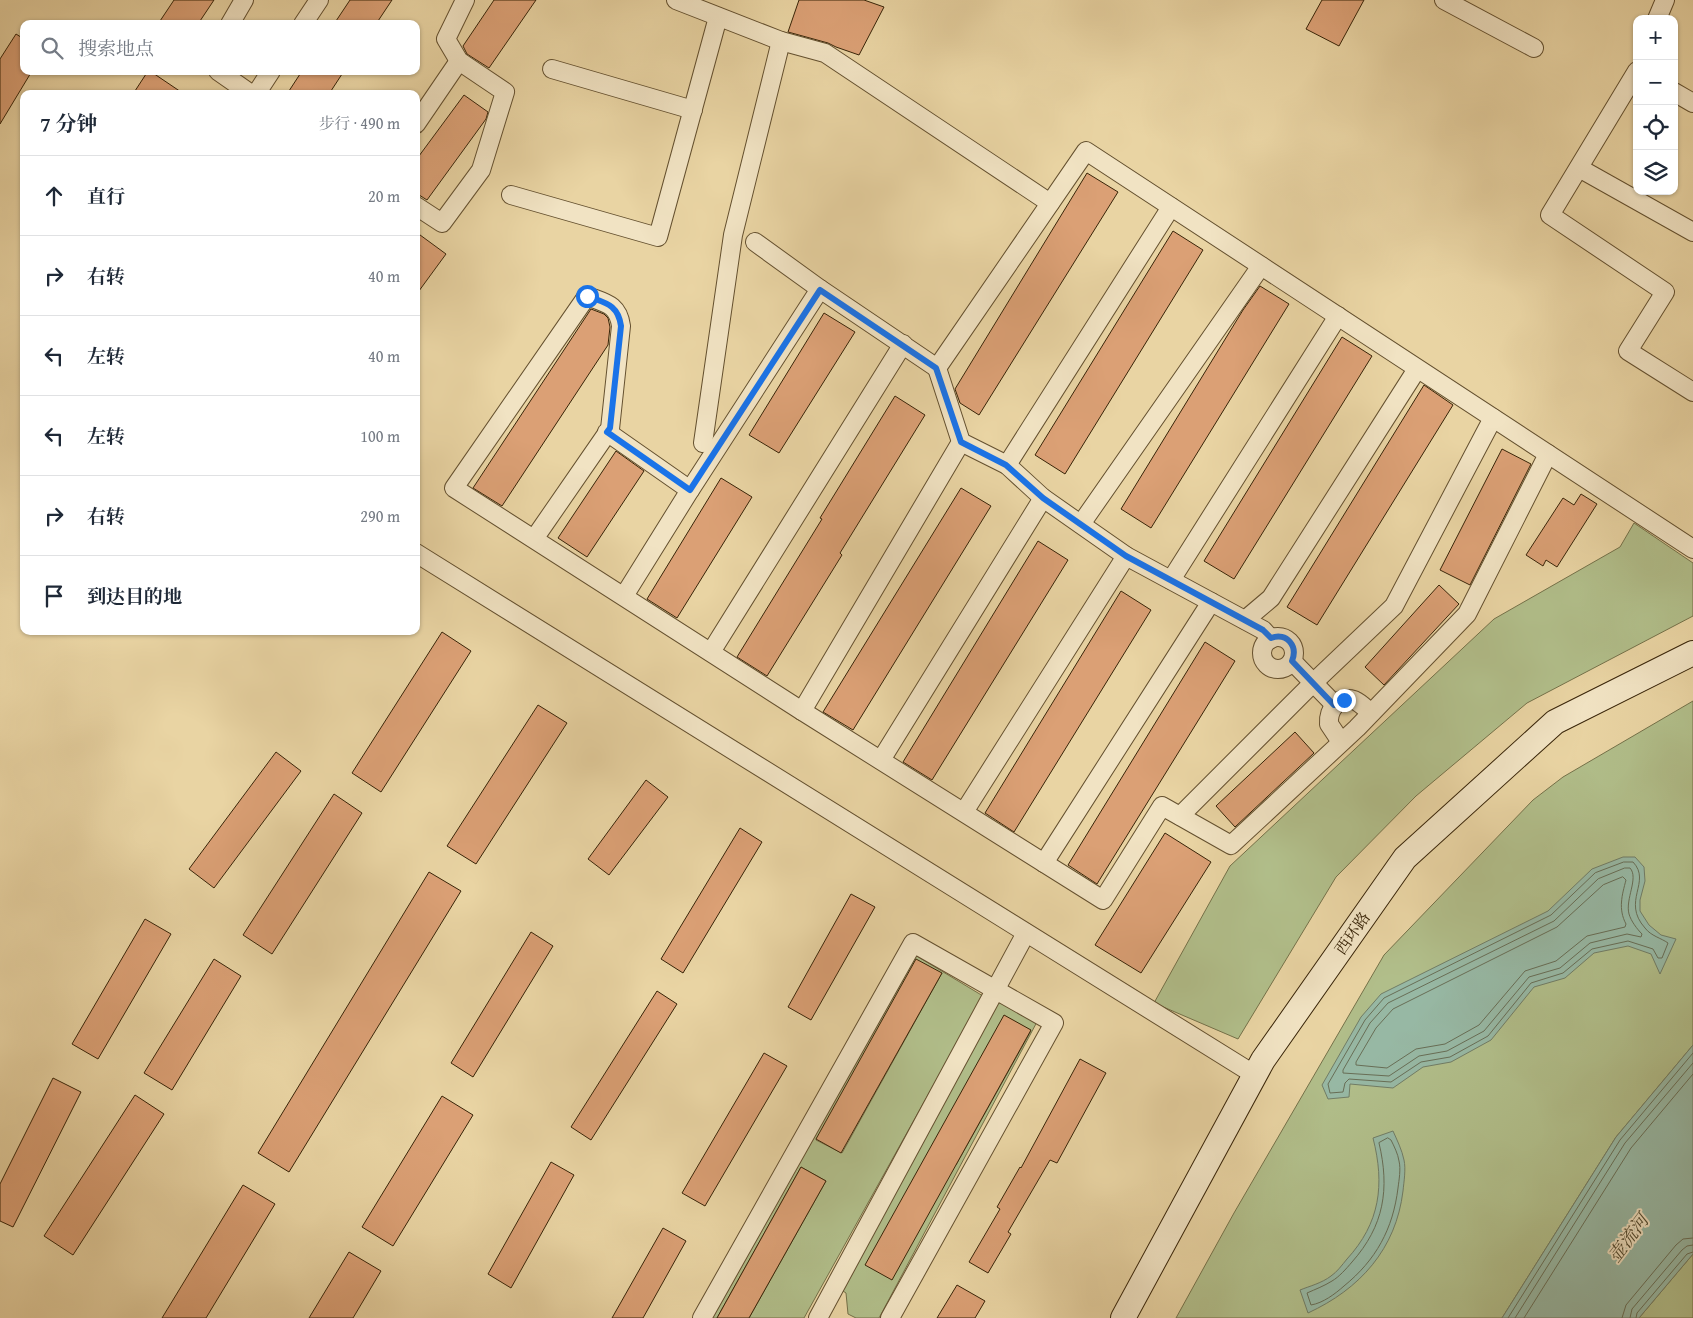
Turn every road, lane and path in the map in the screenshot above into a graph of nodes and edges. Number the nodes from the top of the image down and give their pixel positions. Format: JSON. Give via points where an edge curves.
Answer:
{"nodes":[{"id":1,"x":244,"y":0,"type":"edge"},
{"id":2,"x":319,"y":0,"type":"edge"},
{"id":3,"x":464,"y":0,"type":"edge"},
{"id":4,"x":676,"y":0,"type":"edge"},
{"id":5,"x":1444,"y":0,"type":"edge"},
{"id":6,"x":1665,"y":0,"type":"edge"},
{"id":7,"x":1659,"y":15,"type":"edge"},
{"id":8,"x":718,"y":17,"type":"junction"},
{"id":9,"x":232,"y":20,"type":"edge"},
{"id":10,"x":306,"y":20,"type":"edge"},
{"id":11,"x":781,"y":41,"type":"junction"},
{"id":12,"x":1534,"y":48,"type":"dead end"},
{"id":13,"x":459,"y":61,"type":"junction"},
{"id":14,"x":552,"y":69,"type":"dead end"},
{"id":15,"x":223,"y":75,"type":"edge"},
{"id":16,"x":266,"y":75,"type":"edge"},
{"id":17,"x":1633,"y":78,"type":"edge"},
{"id":18,"x":243,"y":90,"type":"edge"},
{"id":19,"x":248,"y":90,"type":"edge"},
{"id":20,"x":1678,"y":94,"type":"edge"},
{"id":21,"x":1693,"y":103,"type":"edge"},
{"id":22,"x":693,"y":110,"type":"junction"},
{"id":23,"x":420,"y":118,"type":"edge"},
{"id":24,"x":1579,"y":168,"type":"junction"},
{"id":25,"x":510,"y":195,"type":"dead end"},
{"id":26,"x":1050,"y":203,"type":"junction"},
{"id":27,"x":1171,"y":207,"type":"junction"},
{"id":28,"x":420,"y":209,"type":"edge"},
{"id":29,"x":1693,"y":232,"type":"edge"},
{"id":30,"x":755,"y":242,"type":"dead end"},
{"id":31,"x":1261,"y":266,"type":"junction"},
{"id":32,"x":820,"y":290,"type":"junction"},
{"id":33,"x":1338,"y":316,"type":"junction"},
{"id":34,"x":903,"y":344,"type":"junction"},
{"id":35,"x":936,"y":368,"type":"junction"},
{"id":36,"x":1418,"y":369,"type":"junction"},
{"id":37,"x":1693,"y":392,"type":"edge"},
{"id":38,"x":1493,"y":418,"type":"junction"},
{"id":39,"x":607,"y":432,"type":"junction"},
{"id":40,"x":961,"y":442,"type":"junction"},
{"id":41,"x":703,"y":443,"type":"dead end"},
{"id":42,"x":1548,"y":454,"type":"junction"},
{"id":43,"x":1006,"y":465,"type":"junction"},
{"id":44,"x":690,"y":490,"type":"junction"},
{"id":45,"x":1043,"y":498,"type":"junction"},
{"id":46,"x":1081,"y":524,"type":"junction"},
{"id":47,"x":534,"y":539,"type":"junction"},
{"id":48,"x":1693,"y":549,"type":"edge"},
{"id":49,"x":420,"y":555,"type":"edge"},
{"id":50,"x":1126,"y":556,"type":"junction"},
{"id":51,"x":1171,"y":580,"type":"junction"},
{"id":52,"x":624,"y":596,"type":"junction"},
{"id":53,"x":1211,"y":602,"type":"junction"},
{"id":54,"x":1244,"y":620,"type":"junction"},
{"id":55,"x":1271,"y":638,"type":"junction"},
{"id":56,"x":711,"y":652,"type":"junction"},
{"id":57,"x":1693,"y":653,"type":"edge"},
{"id":58,"x":1292,"y":661,"type":"junction"},
{"id":59,"x":1313,"y":682,"type":"junction"},
{"id":60,"x":1334,"y":705,"type":"junction"},
{"id":61,"x":802,"y":710,"type":"junction"},
{"id":62,"x":1371,"y":713,"type":"junction"},
{"id":63,"x":1341,"y":742,"type":"junction"},
{"id":64,"x":881,"y":760,"type":"junction"},
{"id":65,"x":964,"y":812,"type":"junction"},
{"id":66,"x":1180,"y":816,"type":"junction"},
{"id":67,"x":1044,"y":863,"type":"junction"},
{"id":68,"x":1026,"y":933,"type":"junction"},
{"id":69,"x":995,"y":990,"type":"junction"},
{"id":70,"x":1255,"y":1075,"type":"junction"},
{"id":71,"x":822,"y":1317,"type":"edge"},
{"id":72,"x":702,"y":1318,"type":"edge"},
{"id":73,"x":890,"y":1318,"type":"edge"},
{"id":74,"x":1123,"y":1318,"type":"edge"}],
"edges":[{"from":1,"to":9,"type":"street"},
{"from":2,"to":10,"type":"street"},
{"from":3,"to":13,"type":"street","via":[[446,39]]},
{"from":4,"to":8,"type":"street"},
{"from":5,"to":12,"type":"street"},
{"from":6,"to":7,"type":"street"},
{"from":8,"to":11,"type":"street"},
{"from":8,"to":22,"type":"street"},
{"from":11,"to":26,"type":"street","via":[[825,53]]},
{"from":11,"to":41,"type":"street","via":[[734,235]]},
{"from":13,"to":23,"type":"street"},
{"from":13,"to":28,"type":"street","via":[[505,92],[481,170],[442,223]]},
{"from":14,"to":22,"type":"street"},
{"from":15,"to":18,"type":"street"},
{"from":16,"to":19,"type":"street"},
{"from":17,"to":24,"type":"street"},
{"from":20,"to":21,"type":"street"},
{"from":22,"to":25,"type":"street","via":[[658,238]]},
{"from":24,"to":29,"type":"street"},
{"from":24,"to":37,"type":"street","via":[[1550,215],[1665,292],[1628,351]]},
{"from":26,"to":27,"type":"street","via":[[1086,151]]},
{"from":26,"to":35,"type":"street"},
{"from":27,"to":31,"type":"street"},
{"from":27,"to":43,"type":"street"},
{"from":30,"to":32,"type":"street"},
{"from":31,"to":33,"type":"street"},
{"from":31,"to":46,"type":"street"},
{"from":32,"to":34,"type":"street"},
{"from":32,"to":44,"type":"street"},
{"from":33,"to":36,"type":"street"},
{"from":33,"to":51,"type":"street"},
{"from":34,"to":35,"type":"street"},
{"from":34,"to":56,"type":"street"},
{"from":35,"to":40,"type":"street"},
{"from":36,"to":38,"type":"street"},
{"from":36,"to":54,"type":"street","via":[[1271,598]]},
{"from":38,"to":42,"type":"street"},
{"from":38,"to":59,"type":"street","via":[[1394,606]]},
{"from":39,"to":44,"type":"street"},
{"from":39,"to":47,"type":"street"},
{"from":39,"to":47,"type":"street","via":[[621,326],[619,314],[610,305],[587,296],[454,488]]},
{"from":40,"to":43,"type":"street"},
{"from":40,"to":61,"type":"street"},
{"from":42,"to":48,"type":"street"},
{"from":42,"to":62,"type":"street","via":[[1467,614]]},
{"from":43,"to":45,"type":"street"},
{"from":44,"to":52,"type":"street"},
{"from":45,"to":46,"type":"street"},
{"from":45,"to":64,"type":"street"},
{"from":46,"to":50,"type":"street"},
{"from":47,"to":52,"type":"street"},
{"from":49,"to":68,"type":"street"},
{"from":50,"to":51,"type":"street"},
{"from":50,"to":65,"type":"street"},
{"from":51,"to":53,"type":"street"},
{"from":52,"to":56,"type":"street"},
{"from":53,"to":54,"type":"street"},
{"from":53,"to":67,"type":"street"},
{"from":54,"to":55,"type":"street"},
{"from":55,"to":58,"type":"street","via":[[1281,637],[1290,641],[1294,651]]},
{"from":55,"to":58,"type":"street","via":[[1262,652],[1265,662],[1279,669]]},
{"from":56,"to":61,"type":"street"},
{"from":57,"to":70,"type":"main road","name":"西环路","via":[[1555,722],[1405,858]]},
{"from":58,"to":59,"type":"street"},
{"from":59,"to":60,"type":"street"},
{"from":59,"to":66,"type":"street"},
{"from":60,"to":62,"type":"street","via":[[1351,699]]},
{"from":60,"to":63,"type":"street","via":[[1329,724]]},
{"from":61,"to":64,"type":"street"},
{"from":62,"to":63,"type":"street"},
{"from":63,"to":66,"type":"street","via":[[1231,845]]},
{"from":64,"to":65,"type":"street"},
{"from":65,"to":67,"type":"street"},
{"from":66,"to":67,"type":"street","via":[[1162,806],[1102,900]]},
{"from":68,"to":69,"type":"street"},
{"from":68,"to":70,"type":"street"},
{"from":69,"to":71,"type":"street"},
{"from":69,"to":72,"type":"street","via":[[913,943]]},
{"from":69,"to":73,"type":"street","via":[[1054,1023]]},
{"from":70,"to":74,"type":"main road","name":"西环路"}]}
